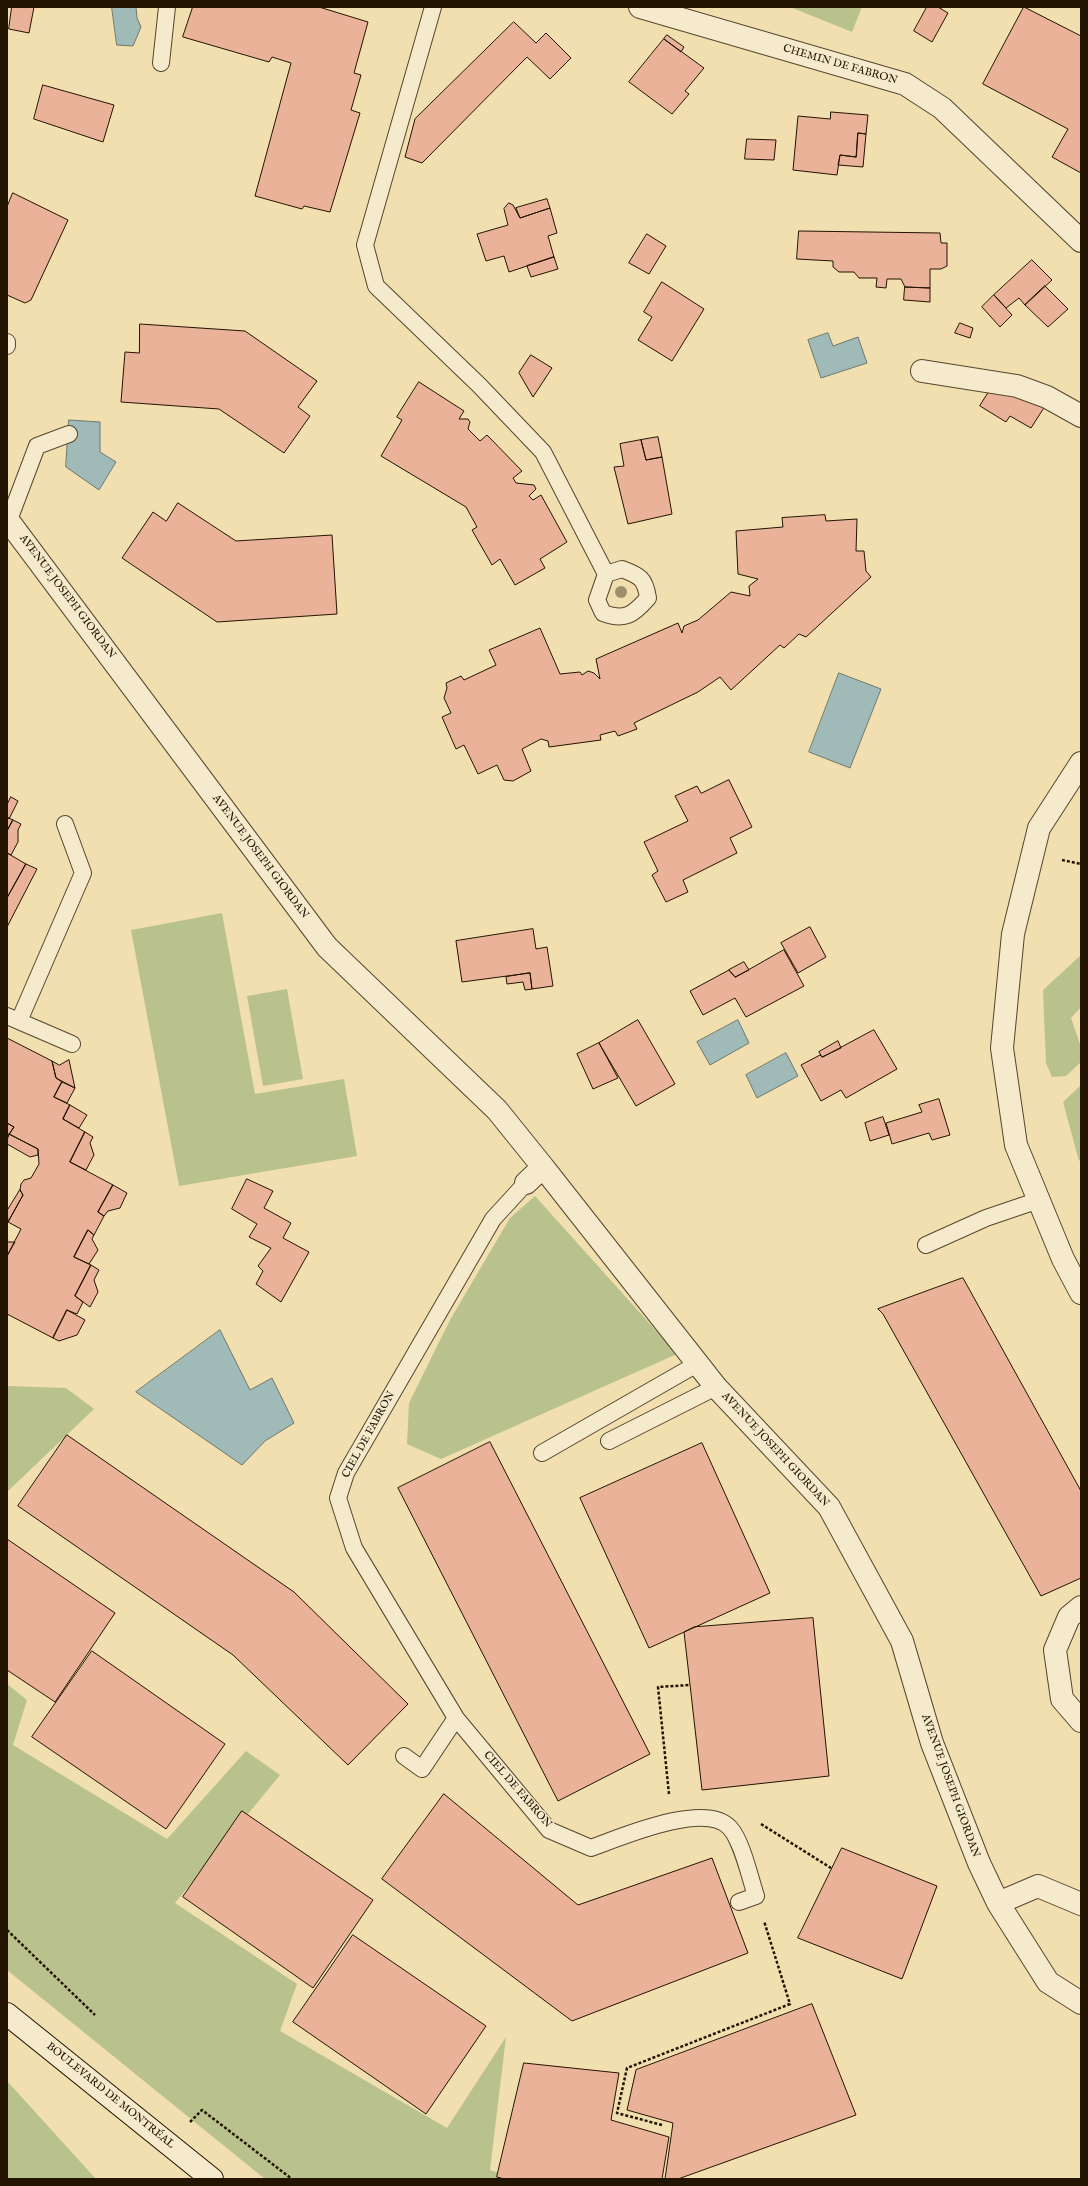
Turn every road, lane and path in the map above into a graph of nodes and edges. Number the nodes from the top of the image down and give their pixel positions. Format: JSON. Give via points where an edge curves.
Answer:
{"nodes":[{"id":1,"x":167,"y":7,"type":"edge"},
{"id":2,"x":433,"y":7,"type":"edge"},
{"id":3,"x":640,"y":7,"type":"edge"},
{"id":4,"x":161,"y":63,"type":"dead end"},
{"id":5,"x":1081,"y":241,"type":"edge"},
{"id":6,"x":7,"y":342,"type":"edge"},
{"id":7,"x":7,"y":346,"type":"edge"},
{"id":8,"x":922,"y":371,"type":"dead end"},
{"id":9,"x":1081,"y":416,"type":"edge"},
{"id":10,"x":69,"y":434,"type":"dead end"},
{"id":11,"x":8,"y":520,"type":"edge"},
{"id":12,"x":606,"y":574,"type":"dead end"},
{"id":13,"x":1081,"y":763,"type":"edge"},
{"id":14,"x":65,"y":824,"type":"dead end"},
{"id":15,"x":13,"y":1019,"type":"edge"},
{"id":16,"x":72,"y":1044,"type":"dead end"},
{"id":17,"x":543,"y":1167,"type":"junction"},
{"id":18,"x":526,"y":1183,"type":"joint"},
{"id":19,"x":1039,"y":1200,"type":"junction"},
{"id":20,"x":926,"y":1245,"type":"dead end"},
{"id":21,"x":1081,"y":1293,"type":"edge"},
{"id":22,"x":697,"y":1364,"type":"junction"},
{"id":23,"x":716,"y":1387,"type":"junction"},
{"id":24,"x":609,"y":1441,"type":"dead end"},
{"id":25,"x":542,"y":1453,"type":"dead end"},
{"id":26,"x":1081,"y":1607,"type":"edge"},
{"id":27,"x":690,"y":1685,"type":"dead end"},
{"id":28,"x":456,"y":1718,"type":"junction"},
{"id":29,"x":1081,"y":1721,"type":"edge"},
{"id":30,"x":404,"y":1756,"type":"dead end"},
{"id":31,"x":674,"y":1821,"type":"junction"},
{"id":32,"x":730,"y":1828,"type":"junction"},
{"id":33,"x":832,"y":1868,"type":"dead end"},
{"id":34,"x":756,"y":1896,"type":"junction"},
{"id":35,"x":739,"y":1902,"type":"dead end"},
{"id":36,"x":998,"y":1903,"type":"junction"},
{"id":37,"x":1081,"y":1904,"type":"edge"},
{"id":38,"x":7,"y":1930,"type":"edge"},
{"id":39,"x":1081,"y":2003,"type":"edge"},
{"id":40,"x":7,"y":2014,"type":"edge"},
{"id":41,"x":95,"y":2015,"type":"dead end"},
{"id":42,"x":662,"y":2125,"type":"dead end"},
{"id":43,"x":172,"y":2145,"type":"junction"},
{"id":44,"x":212,"y":2179,"type":"edge"},
{"id":45,"x":292,"y":2179,"type":"edge"}],
"edges":[{"from":1,"to":4,"type":"lane"},
{"from":2,"to":12,"type":"lane","via":[[365,245],[376,286],[480,385],[543,452]]},
{"from":3,"to":5,"type":"street","name":"CHEMIN DE FABRON","via":[[905,84],[942,108]]},
{"from":6,"to":7,"type":"lane"},
{"from":8,"to":9,"type":"street","via":[[1017,386],[1047,397]]},
{"from":10,"to":11,"type":"lane","via":[[37,446]]},
{"from":11,"to":17,"type":"street","name":"AVENUE JOSEPH GIORDAN","via":[[327,947],[492,1105]]},
{"from":13,"to":19,"type":"street","via":[[1040,828],[1012,941],[1002,1048],[1016,1145]]},
{"from":14,"to":15,"type":"lane","via":[[83,873]]},
{"from":15,"to":16,"type":"lane"},
{"from":17,"to":18,"type":"street"},
{"from":17,"to":22,"type":"street","name":"AVENUE JOSEPH GIORDAN"},
{"from":18,"to":28,"type":"lane","name":"CIEL DE FABRON","via":[[493,1219],[346,1473],[338,1498],[354,1548]]},
{"from":19,"to":20,"type":"lane","via":[[986,1218]]},
{"from":19,"to":21,"type":"street","via":[[1063,1259]]},
{"from":22,"to":23,"type":"street","name":"AVENUE JOSEPH GIORDAN"},
{"from":22,"to":25,"type":"lane"},
{"from":23,"to":24,"type":"lane"},
{"from":23,"to":36,"type":"street","name":"AVENUE JOSEPH GIORDAN","via":[[830,1507],[902,1640],[932,1743],[979,1863]]},
{"from":26,"to":29,"type":"street","via":[[1069,1617],[1055,1650],[1062,1699]]},
{"from":27,"to":31,"type":"path","via":[[658,1687],[667,1782]]},
{"from":28,"to":30,"type":"lane","via":[[422,1769]]},
{"from":28,"to":31,"type":"lane","name":"CIEL DE FABRON","via":[[549,1830],[591,1848]]},
{"from":31,"to":32,"type":"lane","name":"CIEL DE FABRON","via":[[716,1819]]},
{"from":32,"to":33,"type":"path","via":[[754,1820]]},
{"from":32,"to":34,"type":"lane","via":[[742,1852]]},
{"from":34,"to":35,"type":"lane"},
{"from":34,"to":42,"type":"path","via":[[790,2004],[627,2068],[617,2114]]},
{"from":36,"to":37,"type":"street","via":[[1038,1886]]},
{"from":36,"to":39,"type":"street","name":"AVENUE JOSEPH GIORDAN","via":[[1048,1982]]},
{"from":38,"to":41,"type":"path"},
{"from":40,"to":43,"type":"street","name":"BOULEVARD DE MONTRÉAL"},
{"from":43,"to":44,"type":"street","name":"BOULEVARD DE MONTRÉAL"},
{"from":43,"to":45,"type":"path","via":[[202,2110]]}]}
